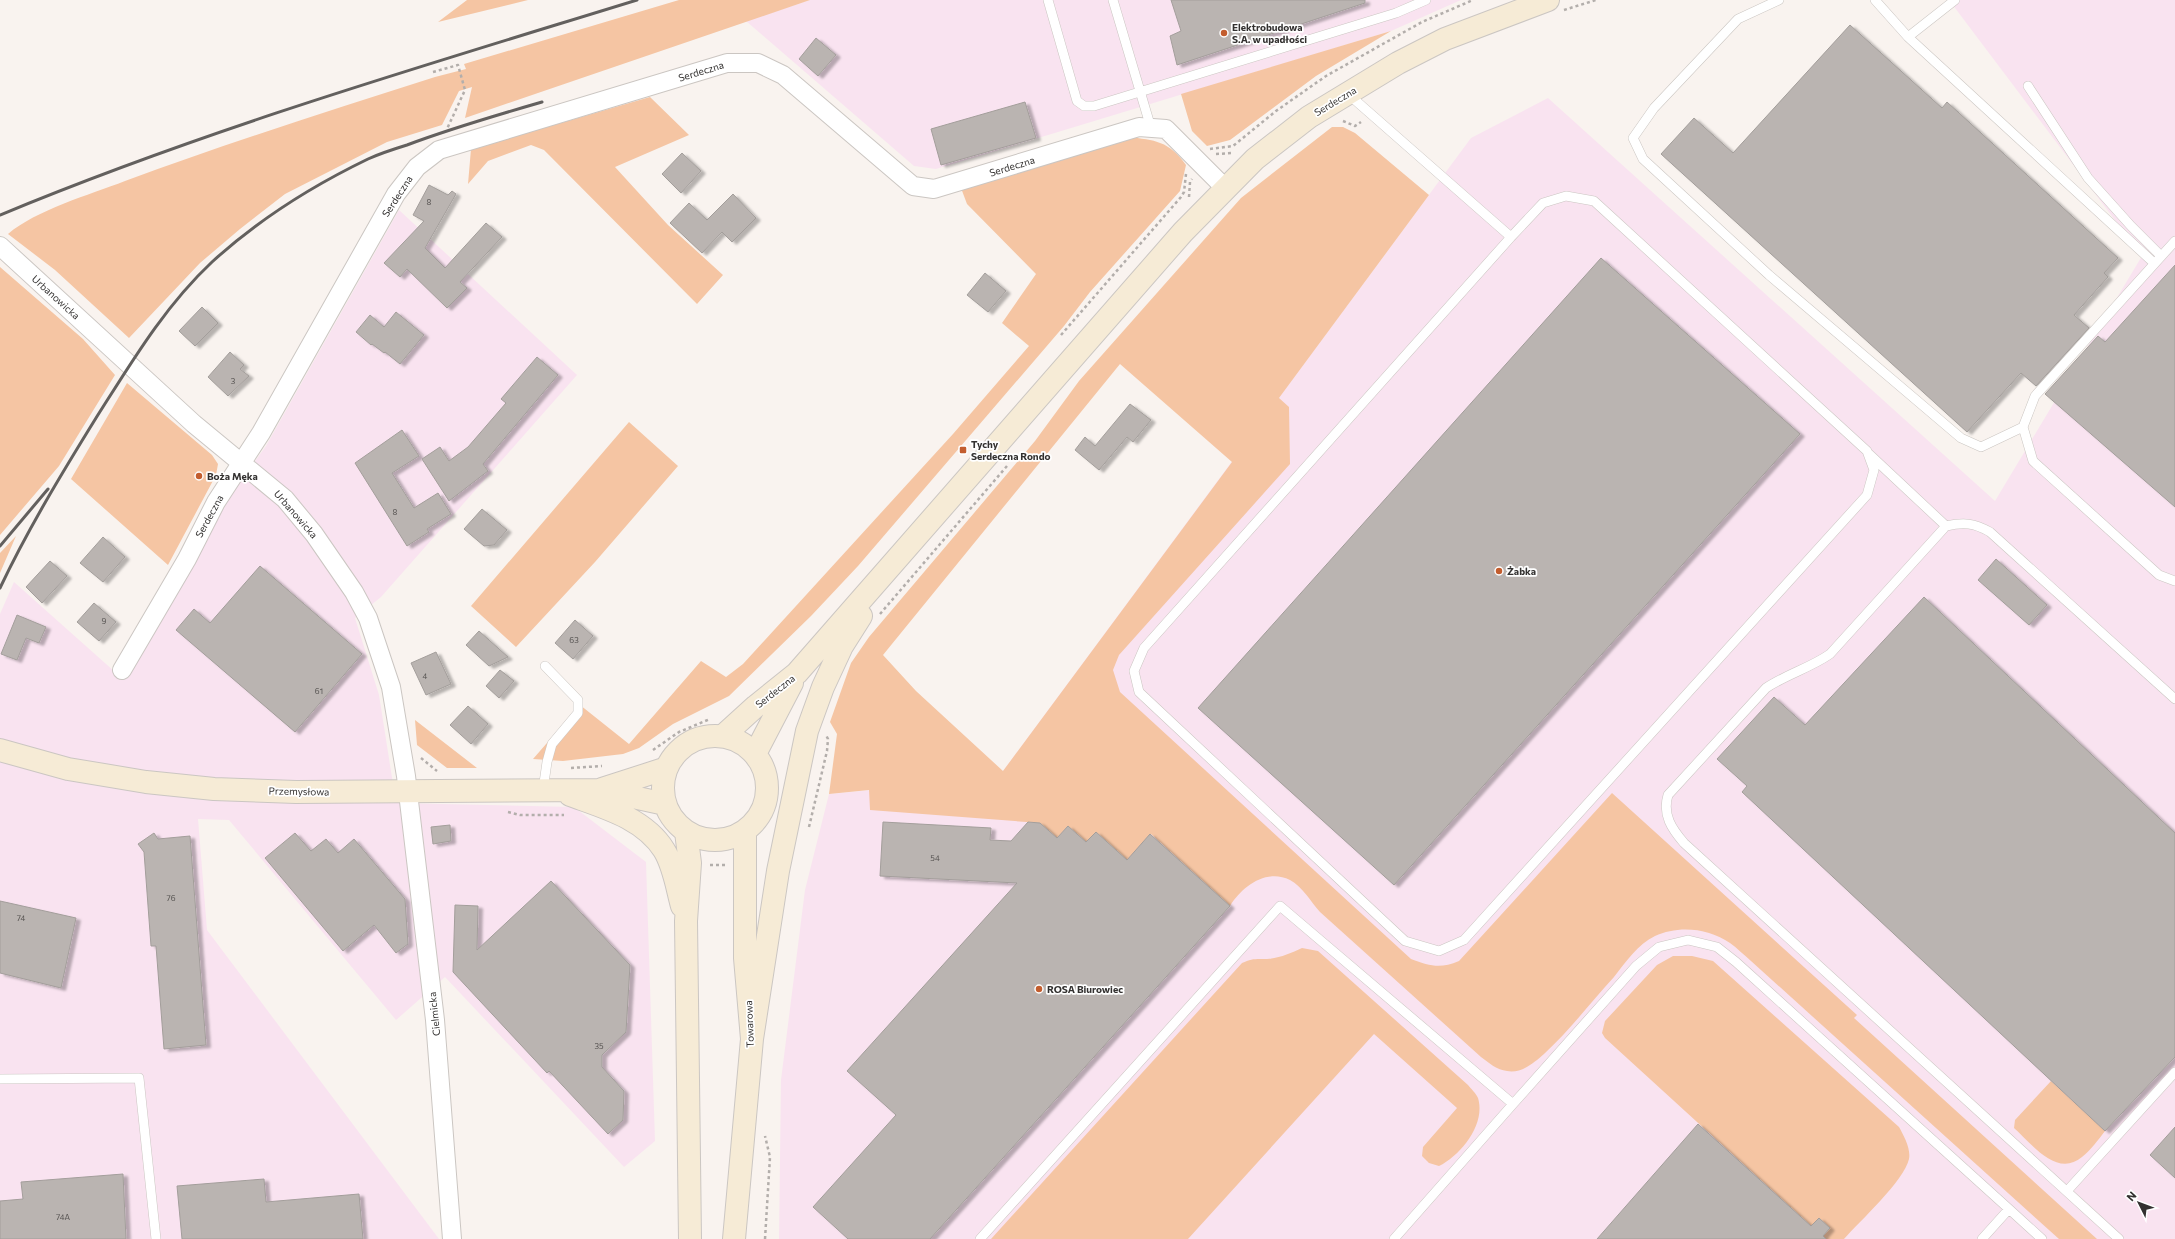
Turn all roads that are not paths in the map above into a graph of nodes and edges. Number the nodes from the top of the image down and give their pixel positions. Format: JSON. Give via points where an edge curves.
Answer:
{"nodes":[{"id":1,"x":1048,"y":0,"type":"edge"},
{"id":2,"x":1113,"y":0,"type":"edge"},
{"id":3,"x":1426,"y":0,"type":"edge"},
{"id":4,"x":1779,"y":0,"type":"edge"},
{"id":5,"x":1875,"y":0,"type":"edge"},
{"id":6,"x":1955,"y":0,"type":"edge"},
{"id":7,"x":1554,"y":6,"type":"edge"},
{"id":8,"x":1908,"y":37,"type":"junction"},
{"id":9,"x":2028,"y":86,"type":"dead end"},
{"id":10,"x":1140,"y":91,"type":"junction"},
{"id":11,"x":1347,"y":93,"type":"junction"},
{"id":12,"x":1151,"y":128,"type":"junction"},
{"id":13,"x":1224,"y":188,"type":"junction"},
{"id":14,"x":1511,"y":237,"type":"junction"},
{"id":15,"x":2175,"y":241,"type":"edge"},
{"id":16,"x":0,"y":246,"type":"edge"},
{"id":17,"x":2161,"y":256,"type":"junction"},
{"id":18,"x":2154,"y":263,"type":"junction"},
{"id":19,"x":2023,"y":427,"type":"junction"},
{"id":20,"x":1867,"y":451,"type":"junction"},
{"id":21,"x":241,"y":462,"type":"junction"},
{"id":22,"x":1946,"y":526,"type":"junction"},
{"id":23,"x":894,"y":561,"type":"junction"},
{"id":24,"x":2175,"y":581,"type":"edge"},
{"id":25,"x":545,"y":666,"type":"dead end"},
{"id":26,"x":122,"y":670,"type":"dead end"},
{"id":27,"x":797,"y":673,"type":"junction"},
{"id":28,"x":2175,"y":699,"type":"edge"},
{"id":29,"x":719,"y":727,"type":"junction"},
{"id":30,"x":0,"y":750,"type":"edge"},
{"id":31,"x":755,"y":754,"type":"junction"},
{"id":32,"x":667,"y":768,"type":"junction"},
{"id":33,"x":549,"y":784,"type":"junction"},
{"id":34,"x":407,"y":790,"type":"junction"},
{"id":35,"x":601,"y":790,"type":"junction"},
{"id":36,"x":665,"y":804,"type":"junction"},
{"id":37,"x":686,"y":832,"type":"junction"},
{"id":38,"x":745,"y":832,"type":"junction"},
{"id":39,"x":686,"y":920,"type":"junction"},
{"id":40,"x":752,"y":1039,"type":"junction"},
{"id":41,"x":2175,"y":1072,"type":"edge"},
{"id":42,"x":0,"y":1079,"type":"edge"},
{"id":43,"x":1514,"y":1104,"type":"junction"},
{"id":44,"x":2067,"y":1191,"type":"junction"},
{"id":45,"x":2009,"y":1209,"type":"junction"},
{"id":46,"x":156,"y":1239,"type":"edge"},
{"id":47,"x":452,"y":1239,"type":"edge"},
{"id":48,"x":690,"y":1239,"type":"edge"},
{"id":49,"x":734,"y":1239,"type":"edge"},
{"id":50,"x":980,"y":1239,"type":"edge"},
{"id":51,"x":1394,"y":1239,"type":"edge"},
{"id":52,"x":1982,"y":1239,"type":"edge"},
{"id":53,"x":2042,"y":1239,"type":"edge"},
{"id":54,"x":2119,"y":1239,"type":"edge"}],
"edges":[{"from":1,"to":10,"type":"lane","via":[[1077,100],[1084,106],[1094,106]]},
{"from":2,"to":10,"type":"lane"},
{"from":3,"to":10,"type":"lane","via":[[1396,13]]},
{"from":4,"to":19,"type":"lane","via":[[1738,19],[1654,108],[1633,138],[1643,159],[1769,275],[1961,438],[1981,447]]},
{"from":5,"to":8,"type":"lane"},
{"from":6,"to":8,"type":"lane"},
{"from":7,"to":11,"type":"street","name":"Serdeczna","via":[[1444,39]]},
{"from":8,"to":18,"type":"lane"},
{"from":9,"to":17,"type":"lane","via":[[2088,178]]},
{"from":10,"to":12,"type":"lane"},
{"from":11,"to":13,"type":"street","name":"Serdeczna","via":[[1309,117],[1255,159]]},
{"from":11,"to":14,"type":"lane"},
{"from":12,"to":13,"type":"street","name":"Serdeczna","via":[[1166,129]]},
{"from":12,"to":21,"type":"street","name":"Serdeczna","via":[[1139,127],[934,189],[913,186],[782,75],[758,63],[727,63],[439,150],[417,167],[396,194],[261,433]]},
{"from":13,"to":23,"type":"street"},
{"from":14,"to":20,"type":"lane","via":[[1543,203],[1566,196],[1594,201]]},
{"from":14,"to":20,"type":"lane","via":[[1144,648],[1134,671],[1139,692],[1405,941],[1439,950],[1464,940],[1867,495],[1874,470]]},
{"from":15,"to":17,"type":"lane"},
{"from":16,"to":21,"type":"street","name":"Urbanowicka","via":[[194,424]]},
{"from":17,"to":18,"type":"lane"},
{"from":18,"to":19,"type":"lane","via":[[2035,396]]},
{"from":19,"to":24,"type":"lane","via":[[2033,461],[2159,575]]},
{"from":20,"to":22,"type":"lane"},
{"from":21,"to":26,"type":"street","name":"Serdeczna"},
{"from":21,"to":34,"type":"street","name":"Urbanowicka","via":[[271,486],[298,513],[354,592],[368,618],[391,687]]},
{"from":22,"to":28,"type":"lane","via":[[1962,522],[1977,524],[1990,532]]},
{"from":22,"to":44,"type":"lane","via":[[1830,654],[1817,663],[1782,677],[1766,688],[1668,796],[1664,806],[1674,832],[1684,843]]},
{"from":23,"to":27,"type":"street"},
{"from":23,"to":40,"type":"street","via":[[842,646],[807,731],[778,871]]},
{"from":25,"to":33,"type":"lane","via":[[578,700],[578,714],[552,744]]},
{"from":27,"to":29,"type":"street","name":"Serdeczna","via":[[756,706]]},
{"from":27,"to":31,"type":"street","name":"Serdeczna"},
{"from":29,"to":31,"type":"street"},
{"from":29,"to":32,"type":"street","via":[[684,746]]},
{"from":30,"to":34,"type":"street","name":"Przemysłowa","via":[[68,769],[161,783],[296,792]]},
{"from":31,"to":38,"type":"street","via":[[765,773],[768,795],[764,809],[756,822]]},
{"from":32,"to":35,"type":"street","name":"Przemysłowa"},
{"from":32,"to":36,"type":"street","via":[[663,786]]},
{"from":33,"to":34,"type":"street","name":"Przemysłowa"},
{"from":33,"to":35,"type":"street","name":"Przemysłowa"},
{"from":33,"to":39,"type":"street","via":[[619,813],[646,830],[664,850]]},
{"from":34,"to":47,"type":"street","name":"Cielmicka","via":[[435,1020]]},
{"from":35,"to":36,"type":"street","name":"Przemysłowa"},
{"from":36,"to":37,"type":"street","via":[[670,815]]},
{"from":37,"to":38,"type":"street","via":[[709,841],[734,838]]},
{"from":37,"to":39,"type":"street","via":[[690,863]]},
{"from":38,"to":40,"type":"street","name":"Towarowa","via":[[745,958]]},
{"from":39,"to":48,"type":"street"},
{"from":40,"to":49,"type":"street","name":"Towarowa"},
{"from":41,"to":44,"type":"lane"},
{"from":42,"to":46,"type":"lane","via":[[139,1078]]},
{"from":43,"to":45,"type":"lane","via":[[1636,966],[1659,948],[1688,940],[1717,947],[1736,962]]},
{"from":43,"to":50,"type":"lane","via":[[1280,906]]},
{"from":43,"to":51,"type":"lane"},
{"from":44,"to":54,"type":"lane"},
{"from":45,"to":52,"type":"lane"},
{"from":45,"to":53,"type":"lane"}]}
